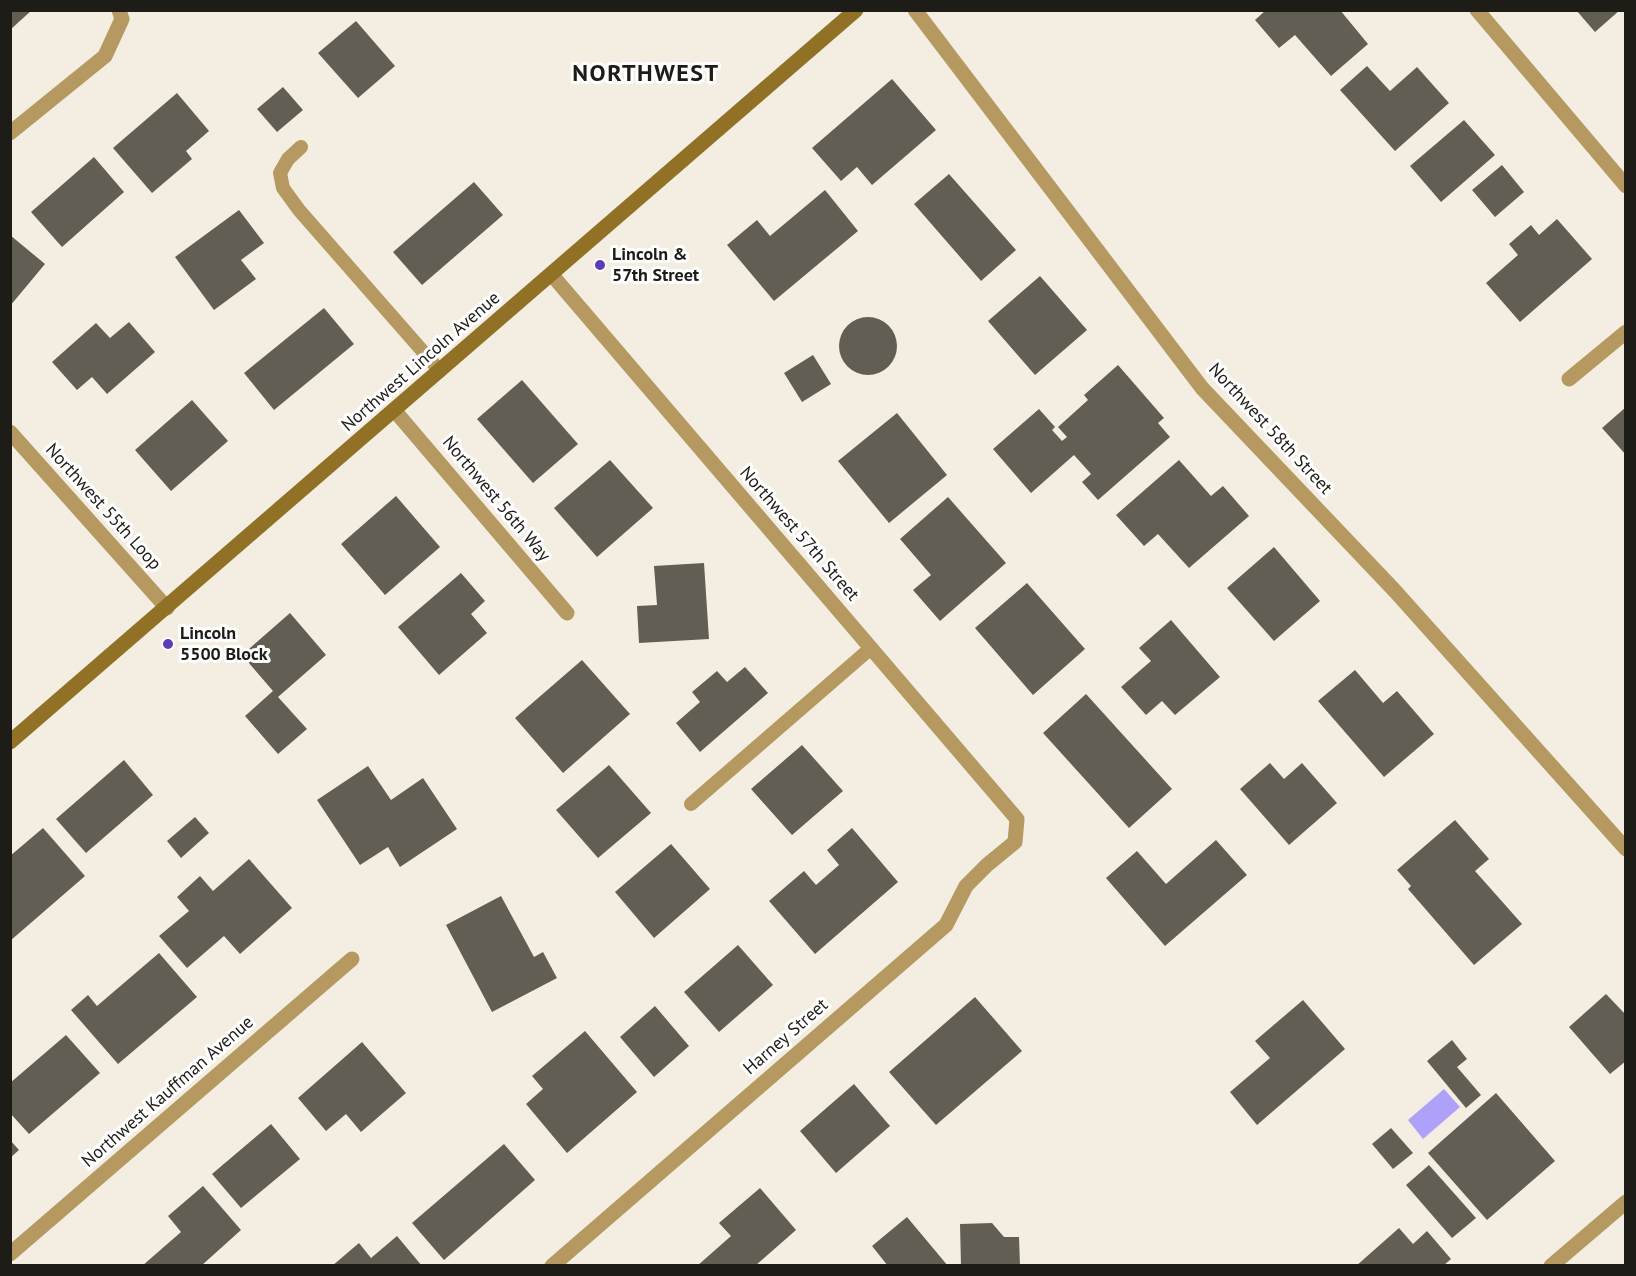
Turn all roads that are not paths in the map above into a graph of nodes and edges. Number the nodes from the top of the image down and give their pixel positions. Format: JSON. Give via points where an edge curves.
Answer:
{"nodes":[{"id":1,"x":119,"y":10,"type":"edge"},
{"id":2,"x":856,"y":10,"type":"edge"},
{"id":3,"x":915,"y":10,"type":"edge"},
{"id":4,"x":1477,"y":10,"type":"edge"},
{"id":5,"x":10,"y":133,"type":"edge"},
{"id":6,"x":301,"y":147,"type":"dead end"},
{"id":7,"x":1626,"y":186,"type":"edge"},
{"id":8,"x":552,"y":275,"type":"junction"},
{"id":9,"x":1626,"y":332,"type":"edge"},
{"id":10,"x":440,"y":371,"type":"junction"},
{"id":11,"x":1569,"y":379,"type":"dead end"},
{"id":12,"x":395,"y":411,"type":"junction"},
{"id":13,"x":10,"y":432,"type":"edge"},
{"id":14,"x":167,"y":608,"type":"junction"},
{"id":15,"x":567,"y":613,"type":"dead end"},
{"id":16,"x":871,"y":648,"type":"junction"},
{"id":17,"x":10,"y":742,"type":"edge"},
{"id":18,"x":691,"y":804,"type":"dead end"},
{"id":19,"x":1017,"y":819,"type":"joint"},
{"id":20,"x":1626,"y":849,"type":"edge"},
{"id":21,"x":352,"y":959,"type":"dead end"},
{"id":22,"x":1626,"y":1202,"type":"edge"},
{"id":23,"x":10,"y":1254,"type":"edge"},
{"id":24,"x":552,"y":1266,"type":"edge"},
{"id":25,"x":1551,"y":1266,"type":"edge"}],
"edges":[{"from":1,"to":5,"type":"street","via":[[122,19],[105,56]]},
{"from":2,"to":8,"type":"street","name":"Northwest Lincoln Avenue"},
{"from":3,"to":20,"type":"street","name":"Northwest 58th Street","via":[[1202,388],[1395,591]]},
{"from":4,"to":7,"type":"street"},
{"from":6,"to":10,"type":"lane","via":[[279,173],[283,188]]},
{"from":8,"to":10,"type":"street","name":"Northwest Lincoln Avenue"},
{"from":8,"to":16,"type":"street","name":"Northwest 57th Street"},
{"from":9,"to":11,"type":"street"},
{"from":10,"to":12,"type":"street","name":"Northwest Lincoln Avenue"},
{"from":12,"to":14,"type":"street","name":"Northwest Lincoln Avenue"},
{"from":12,"to":15,"type":"street","name":"Northwest 56th Way"},
{"from":13,"to":14,"type":"street","name":"Northwest 55th Loop"},
{"from":14,"to":17,"type":"street","name":"Northwest Lincoln Avenue"},
{"from":16,"to":18,"type":"lane"},
{"from":16,"to":19,"type":"street","name":"Northwest 57th Street"},
{"from":19,"to":24,"type":"street","name":"Harney Street","via":[[1015,842],[966,886],[945,925]]},
{"from":21,"to":23,"type":"street","name":"Northwest Kauffman Avenue"},
{"from":22,"to":25,"type":"street"}]}
